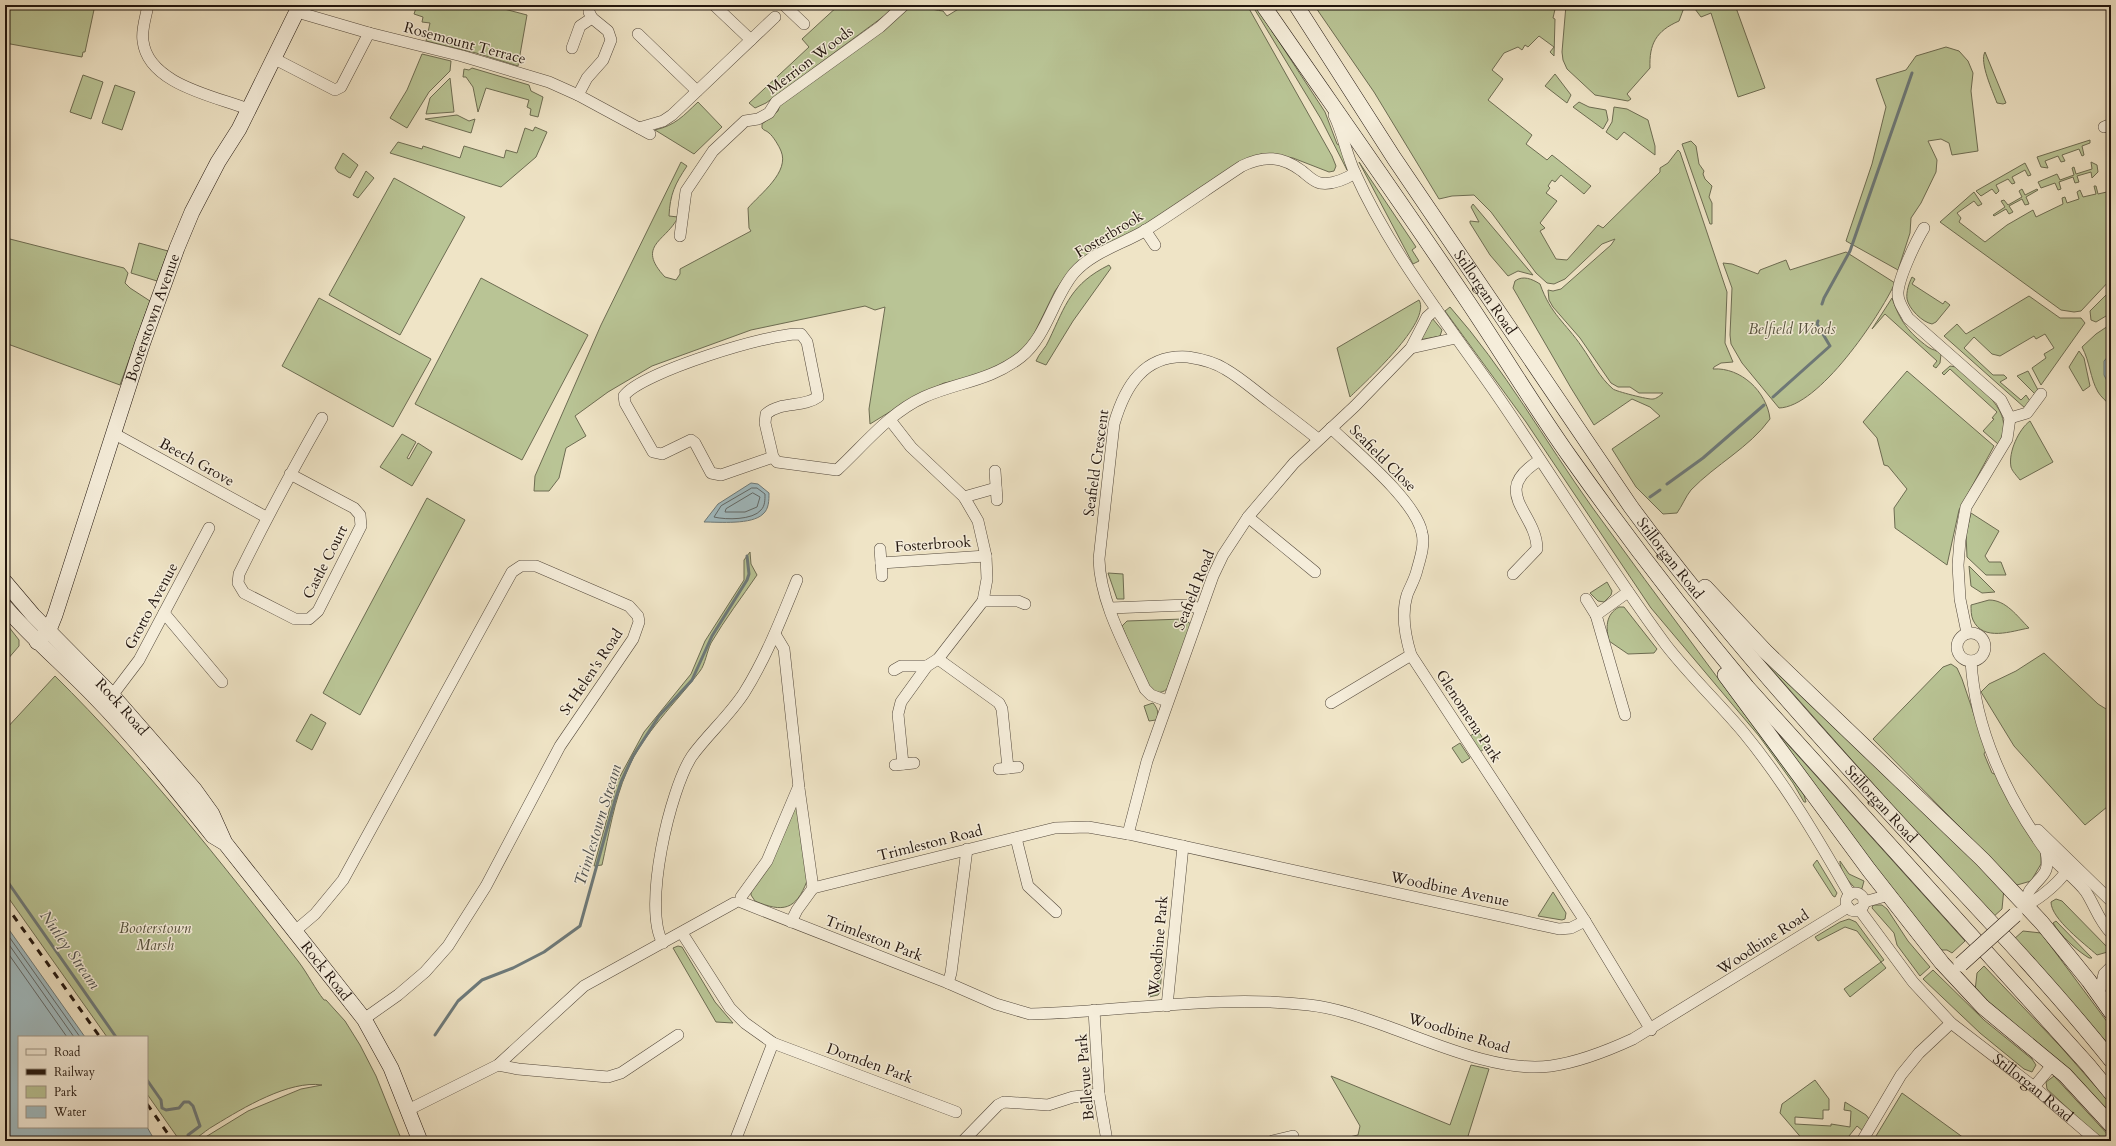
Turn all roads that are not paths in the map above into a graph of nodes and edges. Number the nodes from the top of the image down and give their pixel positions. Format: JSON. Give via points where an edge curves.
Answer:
{"nodes":[{"id":1,"x":148,"y":5,"type":"edge"},
{"id":2,"x":589,"y":5,"type":"edge"},
{"id":3,"x":714,"y":5,"type":"edge"},
{"id":4,"x":784,"y":5,"type":"edge"},
{"id":5,"x":904,"y":5,"type":"edge"},
{"id":6,"x":1263,"y":5,"type":"edge"},
{"id":7,"x":1296,"y":5,"type":"edge"},
{"id":8,"x":298,"y":8,"type":"edge"},
{"id":9,"x":775,"y":17,"type":"dead end"},
{"id":10,"x":592,"y":18,"type":"junction"},
{"id":11,"x":804,"y":24,"type":"dead end"},
{"id":12,"x":369,"y":33,"type":"junction"},
{"id":13,"x":638,"y":34,"type":"dead end"},
{"id":14,"x":751,"y":40,"type":"junction"},
{"id":15,"x":572,"y":48,"type":"dead end"},
{"id":16,"x":273,"y":58,"type":"junction"},
{"id":17,"x":697,"y":91,"type":"junction"},
{"id":18,"x":1325,"y":94,"type":"junction"},
{"id":19,"x":578,"y":95,"type":"junction"},
{"id":20,"x":248,"y":109,"type":"junction"},
{"id":21,"x":639,"y":128,"type":"junction"},
{"id":22,"x":650,"y":134,"type":"dead end"},
{"id":23,"x":1355,"y":173,"type":"junction"},
{"id":24,"x":1924,"y":228,"type":"dead end"},
{"id":25,"x":1145,"y":230,"type":"junction"},
{"id":26,"x":680,"y":236,"type":"dead end"},
{"id":27,"x":1155,"y":244,"type":"dead end"},
{"id":28,"x":1436,"y":309,"type":"junction"},
{"id":29,"x":1456,"y":338,"type":"junction"},
{"id":30,"x":1411,"y":348,"type":"junction"},
{"id":31,"x":2041,"y":394,"type":"dead end"},
{"id":32,"x":322,"y":418,"type":"dead end"},
{"id":33,"x":2010,"y":418,"type":"junction"},
{"id":34,"x":890,"y":420,"type":"junction"},
{"id":35,"x":1331,"y":428,"type":"junction"},
{"id":36,"x":113,"y":433,"type":"junction"},
{"id":37,"x":1318,"y":439,"type":"junction"},
{"id":38,"x":773,"y":458,"type":"junction"},
{"id":39,"x":1540,"y":460,"type":"junction"},
{"id":40,"x":995,"y":472,"type":"dead end"},
{"id":41,"x":290,"y":474,"type":"junction"},
{"id":42,"x":996,"y":488,"type":"junction"},
{"id":43,"x":964,"y":497,"type":"junction"},
{"id":44,"x":997,"y":500,"type":"dead end"},
{"id":45,"x":1631,"y":507,"type":"junction"},
{"id":46,"x":1412,"y":509,"type":"joint"},
{"id":47,"x":266,"y":517,"type":"junction"},
{"id":48,"x":1248,"y":517,"type":"junction"},
{"id":49,"x":209,"y":528,"type":"dead end"},
{"id":50,"x":1634,"y":546,"type":"junction"},
{"id":51,"x":880,"y":549,"type":"dead end"},
{"id":52,"x":986,"y":556,"type":"junction"},
{"id":53,"x":881,"y":563,"type":"junction"},
{"id":54,"x":1315,"y":572,"type":"dead end"},
{"id":55,"x":1514,"y":574,"type":"dead end"},
{"id":56,"x":882,"y":576,"type":"dead end"},
{"id":57,"x":797,"y":580,"type":"dead end"},
{"id":58,"x":5,"y":582,"type":"edge"},
{"id":59,"x":1628,"y":592,"type":"junction"},
{"id":60,"x":1586,"y":599,"type":"dead end"},
{"id":61,"x":983,"y":601,"type":"junction"},
{"id":62,"x":1025,"y":604,"type":"dead end"},
{"id":63,"x":5,"y":607,"type":"edge"},
{"id":64,"x":1110,"y":608,"type":"junction"},
{"id":65,"x":1201,"y":609,"type":"junction"},
{"id":66,"x":164,"y":613,"type":"junction"},
{"id":67,"x":1596,"y":615,"type":"junction"},
{"id":68,"x":49,"y":630,"type":"junction"},
{"id":69,"x":1967,"y":633,"type":"junction"},
{"id":70,"x":775,"y":634,"type":"junction"},
{"id":71,"x":37,"y":642,"type":"junction"},
{"id":72,"x":1411,"y":655,"type":"junction"},
{"id":73,"x":938,"y":659,"type":"junction"},
{"id":74,"x":1971,"y":661,"type":"junction"},
{"id":75,"x":927,"y":666,"type":"junction"},
{"id":76,"x":894,"y":670,"type":"dead end"},
{"id":77,"x":222,"y":682,"type":"dead end"},
{"id":78,"x":111,"y":694,"type":"junction"},
{"id":79,"x":1167,"y":701,"type":"junction"},
{"id":80,"x":1331,"y":703,"type":"dead end"},
{"id":81,"x":1625,"y":715,"type":"dead end"},
{"id":82,"x":914,"y":763,"type":"dead end"},
{"id":83,"x":1008,"y":768,"type":"dead end"},
{"id":84,"x":798,"y":788,"type":"junction"},
{"id":85,"x":2023,"y":816,"type":"junction"},
{"id":86,"x":1128,"y":834,"type":"junction"},
{"id":87,"x":1016,"y":838,"type":"junction"},
{"id":88,"x":225,"y":843,"type":"junction"},
{"id":89,"x":1183,"y":846,"type":"junction"},
{"id":90,"x":967,"y":849,"type":"junction"},
{"id":91,"x":2046,"y":851,"type":"junction"},
{"id":92,"x":2069,"y":860,"type":"junction"},
{"id":93,"x":2066,"y":873,"type":"junction"},
{"id":94,"x":813,"y":888,"type":"junction"},
{"id":95,"x":1850,"y":895,"type":"junction"},
{"id":96,"x":1889,"y":896,"type":"junction"},
{"id":97,"x":739,"y":901,"type":"junction"},
{"id":98,"x":2111,"y":901,"type":"edge"},
{"id":99,"x":2026,"y":905,"type":"junction"},
{"id":100,"x":1857,"y":906,"type":"junction"},
{"id":101,"x":1056,"y":912,"type":"dead end"},
{"id":102,"x":1585,"y":921,"type":"junction"},
{"id":103,"x":792,"y":922,"type":"junction"},
{"id":104,"x":295,"y":931,"type":"junction"},
{"id":105,"x":2111,"y":933,"type":"edge"},
{"id":106,"x":682,"y":934,"type":"junction"},
{"id":107,"x":663,"y":943,"type":"junction"},
{"id":108,"x":2111,"y":967,"type":"edge"},
{"id":109,"x":1956,"y":968,"type":"junction"},
{"id":110,"x":948,"y":983,"type":"junction"},
{"id":111,"x":2099,"y":995,"type":"junction"},
{"id":112,"x":996,"y":1004,"type":"joint"},
{"id":113,"x":1167,"y":1006,"type":"junction"},
{"id":114,"x":1094,"y":1010,"type":"junction"},
{"id":115,"x":2111,"y":1012,"type":"edge"},
{"id":116,"x":364,"y":1019,"type":"junction"},
{"id":117,"x":1951,"y":1023,"type":"junction"},
{"id":118,"x":1651,"y":1030,"type":"junction"},
{"id":119,"x":678,"y":1035,"type":"dead end"},
{"id":120,"x":772,"y":1043,"type":"junction"},
{"id":121,"x":2111,"y":1060,"type":"edge"},
{"id":122,"x":2053,"y":1064,"type":"junction"},
{"id":123,"x":498,"y":1065,"type":"junction"},
{"id":124,"x":2034,"y":1087,"type":"junction"},
{"id":125,"x":2111,"y":1093,"type":"edge"},
{"id":126,"x":1099,"y":1094,"type":"junction"},
{"id":127,"x":408,"y":1110,"type":"junction"},
{"id":128,"x":956,"y":1112,"type":"dead end"},
{"id":129,"x":2111,"y":1125,"type":"edge"},
{"id":130,"x":1293,"y":1136,"type":"dead end"},
{"id":131,"x":420,"y":1141,"type":"edge"},
{"id":132,"x":735,"y":1141,"type":"edge"},
{"id":133,"x":963,"y":1141,"type":"edge"},
{"id":134,"x":1107,"y":1141,"type":"edge"},
{"id":135,"x":1272,"y":1141,"type":"edge"},
{"id":136,"x":1862,"y":1141,"type":"edge"},
{"id":137,"x":2097,"y":1141,"type":"edge"}],
"edges":[{"from":1,"to":20,"type":"street","via":[[143,44],[148,60],[157,70],[186,86]]},
{"from":2,"to":10,"type":"street"},
{"from":3,"to":14,"type":"street"},
{"from":4,"to":11,"type":"street"},
{"from":5,"to":26,"type":"street","name":"Merrion Woods","via":[[880,27],[776,102],[768,113],[758,119],[745,120],[713,151],[686,191]]},
{"from":6,"to":18,"type":"main road","name":"Stillorgan Road"},
{"from":7,"to":45,"type":"main road","name":"Stillorgan Road","via":[[1394,158]]},
{"from":8,"to":12,"type":"street","name":"Rosemount Terrace"},
{"from":8,"to":16,"type":"main road","name":"Booterstown Avenue"},
{"from":9,"to":14,"type":"street"},
{"from":10,"to":15,"type":"street","via":[[580,26]]},
{"from":10,"to":19,"type":"street","via":[[608,31],[611,40],[603,60],[586,78]]},
{"from":12,"to":16,"type":"street","via":[[341,87],[335,90]]},
{"from":12,"to":19,"type":"street","name":"Rosemount Terrace","via":[[517,72]]},
{"from":13,"to":17,"type":"street"},
{"from":14,"to":17,"type":"street"},
{"from":16,"to":20,"type":"main road","name":"Booterstown Avenue"},
{"from":17,"to":21,"type":"street","via":[[663,121]]},
{"from":18,"to":23,"type":"street","name":"Stillorgan Road"},
{"from":18,"to":50,"type":"main road","name":"Stillorgan Road","via":[[1497,345],[1569,456]]},
{"from":19,"to":21,"type":"street","name":"Rosemount Terrace"},
{"from":20,"to":36,"type":"main road","name":"Booterstown Avenue","via":[[195,206],[177,248]]},
{"from":21,"to":22,"type":"street"},
{"from":23,"to":25,"type":"street","name":"Fosterbrook","via":[[1333,183],[1318,183],[1294,166],[1279,160],[1255,159]]},
{"from":23,"to":28,"type":"street","name":"Stillorgan Road","via":[[1398,252]]},
{"from":24,"to":33,"type":"street","via":[[1915,242],[1898,292],[1901,306],[1908,318],[2001,400]]},
{"from":25,"to":27,"type":"street"},
{"from":25,"to":34,"type":"street","name":"Fosterbrook","via":[[1103,253],[1074,273],[1037,339],[1023,356],[979,380],[923,398]]},
{"from":28,"to":29,"type":"street","name":"Stillorgan Road"},
{"from":28,"to":30,"type":"street","name":"Seafield Road","via":[[1427,317]]},
{"from":29,"to":30,"type":"street"},
{"from":29,"to":39,"type":"street","name":"Stillorgan Road"},
{"from":30,"to":35,"type":"street","name":"Seafield Road"},
{"from":31,"to":33,"type":"street","via":[[2027,413]]},
{"from":32,"to":41,"type":"street","name":"Castle Court"},
{"from":33,"to":69,"type":"street","via":[[2007,439],[1966,507],[1958,565],[1959,593]]},
{"from":34,"to":38,"type":"street","name":"Fosterbrook","via":[[836,470],[777,462]]},
{"from":34,"to":43,"type":"street","name":"Fosterbrook","via":[[911,447]]},
{"from":35,"to":37,"type":"street","name":"Seafield Road"},
{"from":35,"to":46,"type":"street","name":"Seafield Close"},
{"from":36,"to":47,"type":"street","name":"Beech Grove"},
{"from":36,"to":68,"type":"main road","name":"Booterstown Avenue","via":[[58,609]]},
{"from":37,"to":48,"type":"street","name":"Seafield Road"},
{"from":37,"to":64,"type":"street","name":"Seafield Crescent","via":[[1242,380],[1207,360],[1176,356],[1164,359],[1142,371],[1128,388],[1120,404],[1110,453],[1099,559],[1104,593]]},
{"from":38,"to":38,"type":"street","via":[[721,475],[712,473],[691,440],[657,454],[653,452],[629,410],[624,396],[651,378],[712,355],[763,338],[801,334],[807,342],[818,397],[811,401],[775,408],[766,414],[765,423]]},
{"from":39,"to":55,"type":"street","via":[[1520,476],[1517,496],[1537,539],[1537,549]]},
{"from":39,"to":59,"type":"street","name":"Stillorgan Road"},
{"from":40,"to":42,"type":"street"},
{"from":41,"to":47,"type":"street","name":"Castle Court"},
{"from":41,"to":47,"type":"street","name":"Castle Court","via":[[354,508],[360,515],[361,526],[318,611],[309,619],[295,619],[244,593],[238,583],[239,574]]},
{"from":42,"to":43,"type":"street"},
{"from":42,"to":44,"type":"street"},
{"from":43,"to":52,"type":"street","name":"Fosterbrook","via":[[978,521]]},
{"from":45,"to":99,"type":"main road","via":[[1765,651],[1983,860]]},
{"from":45,"to":121,"type":"main road","name":"Stillorgan Road","via":[[1667,556],[1753,661],[1916,842],[2014,946]]},
{"from":46,"to":72,"type":"street","name":"Glenomena Park","via":[[1422,534],[1422,549],[1404,611]]},
{"from":48,"to":54,"type":"street"},
{"from":48,"to":65,"type":"street","name":"Seafield Road","via":[[1212,576]]},
{"from":49,"to":66,"type":"street","name":"Grotto Avenue"},
{"from":50,"to":96,"type":"main road","via":[[1709,653]]},
{"from":50,"to":125,"type":"main road","name":"Stillorgan Road","via":[[1747,687]]},
{"from":51,"to":53,"type":"street","name":"Fosterbrook"},
{"from":52,"to":53,"type":"street","name":"Fosterbrook"},
{"from":52,"to":61,"type":"street","name":"Fosterbrook","via":[[987,579]]},
{"from":53,"to":56,"type":"street","name":"Fosterbrook"},
{"from":57,"to":70,"type":"street"},
{"from":58,"to":68,"type":"main road","name":"Rock Road"},
{"from":59,"to":67,"type":"street"},
{"from":59,"to":95,"type":"street","name":"Stillorgan Road","via":[[1668,648],[1728,714],[1768,764]]},
{"from":60,"to":67,"type":"street"},
{"from":61,"to":62,"type":"street","via":[[1018,601]]},
{"from":61,"to":73,"type":"street","name":"Fosterbrook"},
{"from":63,"to":71,"type":"main road","name":"Rock Road"},
{"from":64,"to":65,"type":"street","via":[[1186,605]]},
{"from":64,"to":79,"type":"street","name":"Seafield Crescent","via":[[1145,689],[1151,695]]},
{"from":65,"to":79,"type":"street","name":"Seafield Road"},
{"from":66,"to":77,"type":"street"},
{"from":66,"to":78,"type":"street","name":"Grotto Avenue","via":[[134,668]]},
{"from":67,"to":81,"type":"street"},
{"from":68,"to":71,"type":"main road","name":"Booterstown Avenue"},
{"from":68,"to":78,"type":"main road","name":"Rock Road"},
{"from":69,"to":74,"type":"street","via":[[1960,638],[1957,650],[1962,658]]},
{"from":69,"to":74,"type":"street","via":[[1980,636],[1985,647],[1982,655]]},
{"from":70,"to":84,"type":"street","via":[[784,649]]},
{"from":70,"to":107,"type":"street","via":[[744,693],[692,757],[678,786],[657,875],[656,927]]},
{"from":71,"to":88,"type":"main road","name":"Rock Road","via":[[94,696],[157,765],[213,836]]},
{"from":72,"to":80,"type":"street"},
{"from":72,"to":102,"type":"street","name":"Glenomena Park"},
{"from":73,"to":75,"type":"street","name":"Fosterbrook"},
{"from":73,"to":83,"type":"street","via":[[999,703],[1002,709]]},
{"from":74,"to":85,"type":"street","via":[[1974,693],[1981,721],[1994,756]]},
{"from":75,"to":76,"type":"street","via":[[901,666]]},
{"from":75,"to":82,"type":"street","name":"Fosterbrook","via":[[901,702],[898,714],[899,765]]},
{"from":78,"to":88,"type":"main road","name":"Rock Road","via":[[194,789],[212,814]]},
{"from":79,"to":86,"type":"street","name":"Seafield Road","via":[[1142,776]]},
{"from":84,"to":94,"type":"street"},
{"from":84,"to":97,"type":"street","via":[[767,861]]},
{"from":85,"to":91,"type":"street"},
{"from":85,"to":92,"type":"street"},
{"from":86,"to":87,"type":"street","name":"Trimleston Road","via":[[1088,827],[1055,828]]},
{"from":86,"to":89,"type":"street"},
{"from":87,"to":90,"type":"street","name":"Trimleston Road"},
{"from":87,"to":101,"type":"street","via":[[1028,886]]},
{"from":88,"to":104,"type":"main road","name":"Rock Road"},
{"from":89,"to":102,"type":"street","name":"Woodbine Avenue","via":[[1559,929],[1571,928]]},
{"from":89,"to":113,"type":"street","name":"Woodbine Park"},
{"from":90,"to":94,"type":"street","name":"Trimleston Road"},
{"from":90,"to":110,"type":"street"},
{"from":91,"to":93,"type":"street"},
{"from":91,"to":99,"type":"street","via":[[2047,868],[2029,892]]},
{"from":92,"to":93,"type":"street"},
{"from":92,"to":98,"type":"street"},
{"from":93,"to":99,"type":"street","via":[[2037,900]]},
{"from":93,"to":105,"type":"street","via":[[2085,892],[2098,918]]},
{"from":94,"to":103,"type":"street","via":[[797,910]]},
{"from":95,"to":100,"type":"street","via":[[1846,902]]},
{"from":95,"to":100,"type":"street","via":[[1860,895]]},
{"from":96,"to":100,"type":"street","name":"Woodbine Road"},
{"from":96,"to":109,"type":"main road"},
{"from":97,"to":103,"type":"street","name":"Trimleston Park"},
{"from":97,"to":106,"type":"street"},
{"from":99,"to":109,"type":"main road","bridge":true},
{"from":99,"to":111,"type":"main road"},
{"from":100,"to":117,"type":"street","name":"Stillorgan Road","via":[[1913,982]]},
{"from":100,"to":118,"type":"street","name":"Woodbine Road"},
{"from":102,"to":118,"type":"street"},
{"from":103,"to":110,"type":"street","name":"Trimleston Park"},
{"from":104,"to":116,"type":"main road","name":"Rock Road"},
{"from":104,"to":116,"type":"street","name":"St Helen's Road","via":[[315,914],[343,880],[512,572],[522,566],[536,566],[633,610],[639,622],[633,639],[560,746],[463,924],[425,972]]},
{"from":106,"to":107,"type":"street"},
{"from":106,"to":120,"type":"street","name":"Dornden Park","via":[[730,1008]]},
{"from":107,"to":123,"type":"street","via":[[584,986]]},
{"from":108,"to":111,"type":"street","via":[[2104,974]]},
{"from":109,"to":122,"type":"main road","via":[[1983,1006]]},
{"from":110,"to":112,"type":"street","name":"Trimleston Park"},
{"from":111,"to":115,"type":"main road"},
{"from":112,"to":114,"type":"street","name":"Woodbine Park","via":[[1030,1014]]},
{"from":113,"to":114,"type":"street","name":"Woodbine Park"},
{"from":113,"to":118,"type":"street","name":"Woodbine Road","via":[[1259,1002],[1311,1005],[1360,1017],[1498,1063],[1524,1067],[1550,1066],[1608,1051]]},
{"from":114,"to":126,"type":"street","name":"Bellevue Park"},
{"from":116,"to":127,"type":"main road","name":"Rock Road","via":[[391,1068]]},
{"from":117,"to":124,"type":"street","name":"Stillorgan Road"},
{"from":117,"to":136,"type":"street","via":[[1919,1053],[1901,1075]]},
{"from":119,"to":123,"type":"street","via":[[621,1073],[608,1077],[504,1068]]},
{"from":120,"to":128,"type":"street","name":"Dornden Park"},
{"from":120,"to":132,"type":"street"},
{"from":122,"to":124,"type":"street"},
{"from":122,"to":129,"type":"main road"},
{"from":123,"to":127,"type":"street"},
{"from":124,"to":137,"type":"street","name":"Stillorgan Road"},
{"from":126,"to":133,"type":"street","via":[[1073,1097],[1048,1105],[1004,1102]]},
{"from":126,"to":134,"type":"street","name":"Bellevue Park"},
{"from":127,"to":131,"type":"main road","name":"Rock Road"},
{"from":130,"to":135,"type":"street"}]}
